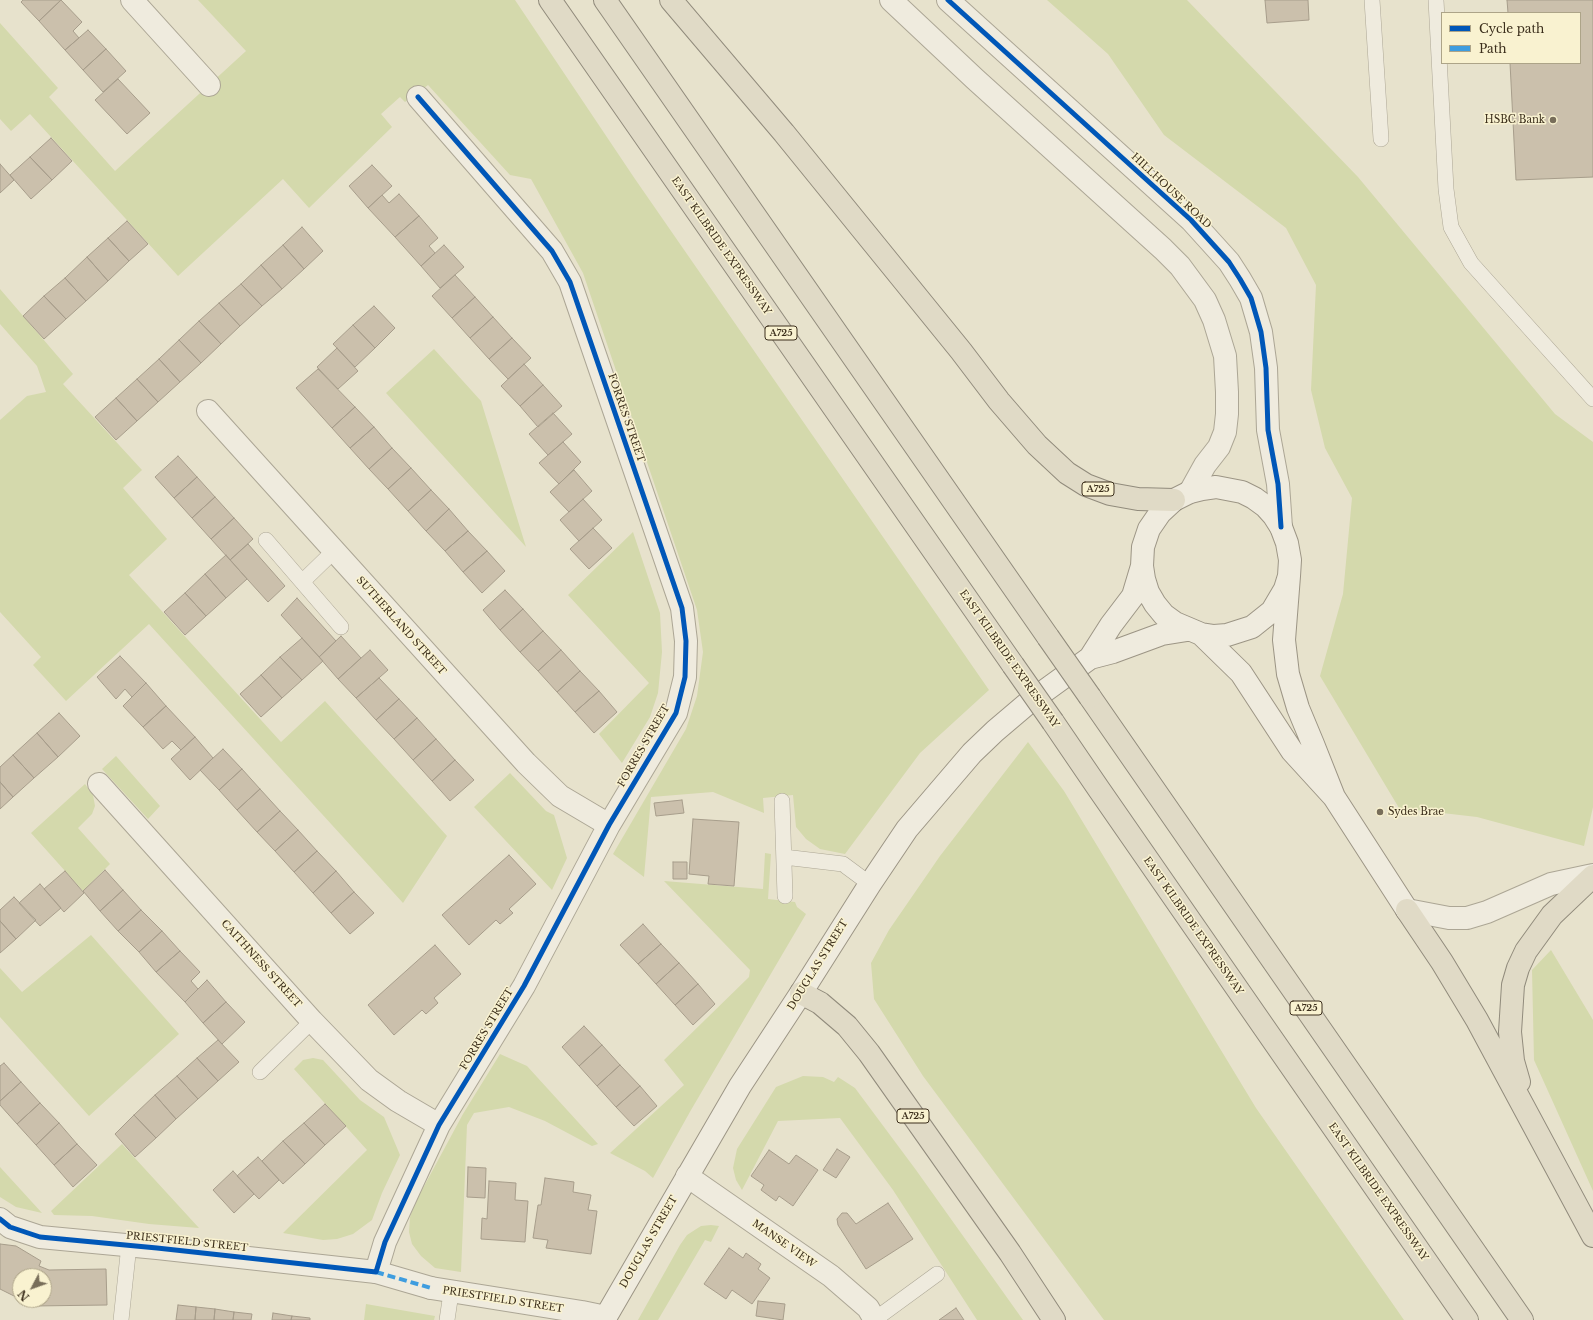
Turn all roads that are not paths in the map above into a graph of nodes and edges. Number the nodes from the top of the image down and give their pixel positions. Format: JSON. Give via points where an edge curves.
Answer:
{"nodes":[{"id":1,"x":132,"y":0,"type":"edge"},
{"id":2,"x":550,"y":0,"type":"edge"},
{"id":3,"x":605,"y":0,"type":"edge"},
{"id":4,"x":671,"y":0,"type":"edge"},
{"id":5,"x":891,"y":0,"type":"edge"},
{"id":6,"x":948,"y":0,"type":"edge"},
{"id":7,"x":1372,"y":0,"type":"edge"},
{"id":8,"x":1436,"y":0,"type":"edge"},
{"id":9,"x":209,"y":85,"type":"dead end"},
{"id":10,"x":418,"y":97,"type":"dead end"},
{"id":11,"x":1380,"y":139,"type":"dead end"},
{"id":12,"x":1593,"y":399,"type":"edge"},
{"id":13,"x":208,"y":411,"type":"dead end"},
{"id":14,"x":1182,"y":496,"type":"junction"},
{"id":15,"x":1281,"y":527,"type":"junction"},
{"id":16,"x":266,"y":540,"type":"dead end"},
{"id":17,"x":334,"y":551,"type":"junction"},
{"id":18,"x":1142,"y":566,"type":"junction"},
{"id":19,"x":1289,"y":576,"type":"junction"},
{"id":20,"x":302,"y":582,"type":"junction"},
{"id":21,"x":341,"y":627,"type":"dead end"},
{"id":22,"x":1194,"y":632,"type":"junction"},
{"id":23,"x":1090,"y":658,"type":"junction"},
{"id":24,"x":99,"y":784,"type":"dead end"},
{"id":25,"x":1334,"y":797,"type":"junction"},
{"id":26,"x":782,"y":801,"type":"dead end"},
{"id":27,"x":609,"y":825,"type":"junction"},
{"id":28,"x":784,"y":857,"type":"junction"},
{"id":29,"x":1593,"y":876,"type":"edge"},
{"id":30,"x":870,"y":884,"type":"junction"},
{"id":31,"x":785,"y":896,"type":"dead end"},
{"id":32,"x":1407,"y":910,"type":"junction"},
{"id":33,"x":801,"y":993,"type":"junction"},
{"id":34,"x":312,"y":1021,"type":"junction"},
{"id":35,"x":260,"y":1072,"type":"dead end"},
{"id":36,"x":1528,"y":1114,"type":"junction"},
{"id":37,"x":440,"y":1125,"type":"junction"},
{"id":38,"x":687,"y":1176,"type":"junction"},
{"id":39,"x":0,"y":1219,"type":"edge"},
{"id":40,"x":1593,"y":1236,"type":"edge"},
{"id":41,"x":128,"y":1245,"type":"junction"},
{"id":42,"x":1010,"y":1253,"type":"junction"},
{"id":43,"x":376,"y":1272,"type":"junction"},
{"id":44,"x":937,"y":1274,"type":"dead end"},
{"id":45,"x":451,"y":1292,"type":"junction"},
{"id":46,"x":605,"y":1318,"type":"edge"},
{"id":47,"x":121,"y":1320,"type":"edge"},
{"id":48,"x":447,"y":1320,"type":"edge"},
{"id":49,"x":874,"y":1320,"type":"edge"},
{"id":50,"x":1054,"y":1320,"type":"edge"},
{"id":51,"x":1065,"y":1320,"type":"edge"},
{"id":52,"x":1467,"y":1320,"type":"edge"},
{"id":53,"x":1522,"y":1320,"type":"edge"}],
"edges":[{"from":1,"to":9,"type":"street"},
{"from":2,"to":52,"type":"highway","name":"EAST KILBRIDE EXPRESSWAY","number":"A725","bridge":true},
{"from":3,"to":53,"type":"highway","number":"A725","bridge":true},
{"from":4,"to":14,"type":"highway","number":"A725","via":[[794,146],[1037,445],[1067,473],[1086,485],[1110,494],[1138,499]]},
{"from":5,"to":14,"type":"street","via":[[1163,249],[1180,266],[1205,300],[1222,342],[1227,392],[1225,432],[1219,447]]},
{"from":6,"to":15,"type":"street","name":"HILLHOUSE ROAD","via":[[1191,220],[1229,262],[1251,298],[1261,332],[1266,368],[1268,430],[1278,484]]},
{"from":7,"to":11,"type":"lane"},
{"from":8,"to":12,"type":"lane","via":[[1446,189],[1451,227],[1471,262]]},
{"from":10,"to":27,"type":"street","name":"FORRES STREET","via":[[552,251],[570,282],[682,608],[686,641],[685,677],[676,713]]},
{"from":13,"to":17,"type":"street","name":"SUTHERLAND STREET"},
{"from":14,"to":15,"type":"street","via":[[1216,487],[1242,492],[1265,506]]},
{"from":14,"to":18,"type":"street","via":[[1160,513],[1149,529],[1143,547]]},
{"from":15,"to":19,"type":"street","via":[[1288,543]]},
{"from":16,"to":20,"type":"lane"},
{"from":17,"to":20,"type":"lane"},
{"from":17,"to":27,"type":"street","name":"SUTHERLAND STREET","via":[[526,763],[560,796]]},
{"from":18,"to":22,"type":"street","via":[[1148,592],[1155,604],[1169,619]]},
{"from":18,"to":23,"type":"street","name":"DOUGLAS STREET","via":[[1133,596]]},
{"from":19,"to":22,"type":"street","via":[[1285,589],[1272,611],[1252,627],[1227,635],[1214,636]]},
{"from":19,"to":25,"type":"street","via":[[1284,640],[1288,674],[1298,708]]},
{"from":20,"to":21,"type":"lane"},
{"from":22,"to":23,"type":"street","name":"DOUGLAS STREET","via":[[1162,634]]},
{"from":22,"to":25,"type":"street","via":[[1242,673],[1292,751]]},
{"from":23,"to":30,"type":"street","name":"DOUGLAS STREET","via":[[1028,703],[972,753],[907,830]]},
{"from":24,"to":34,"type":"street","name":"CAITHNESS STREET"},
{"from":25,"to":32,"type":"street"},
{"from":26,"to":28,"type":"lane"},
{"from":27,"to":37,"type":"street","name":"FORRES STREET","via":[[524,986]]},
{"from":28,"to":30,"type":"lane","via":[[843,864]]},
{"from":28,"to":31,"type":"lane"},
{"from":29,"to":32,"type":"street","via":[[1551,884],[1467,918],[1449,918]]},
{"from":29,"to":36,"type":"highway","via":[[1552,915],[1535,936],[1526,951],[1513,985],[1510,1032],[1513,1061]]},
{"from":30,"to":33,"type":"street","name":"DOUGLAS STREET"},
{"from":32,"to":36,"type":"highway","via":[[1477,1020]]},
{"from":33,"to":38,"type":"street","name":"DOUGLAS STREET","via":[[740,1086]]},
{"from":33,"to":42,"type":"highway","number":"A725","via":[[820,1003],[847,1026],[869,1053]]},
{"from":34,"to":35,"type":"lane"},
{"from":34,"to":37,"type":"street","name":"CAITHNESS STREET","via":[[369,1080],[398,1101]]},
{"from":36,"to":40,"type":"highway"},
{"from":37,"to":43,"type":"street","name":"FORRES STREET","via":[[385,1242]]},
{"from":38,"to":46,"type":"street","name":"DOUGLAS STREET"},
{"from":38,"to":49,"type":"street","name":"MANSE VIEW","via":[[831,1276],[868,1308]]},
{"from":39,"to":41,"type":"street","name":"PRIESTFIELD STREET","via":[[10,1227],[40,1237]]},
{"from":41,"to":43,"type":"street","name":"PRIESTFIELD STREET"},
{"from":41,"to":47,"type":"lane"},
{"from":42,"to":50,"type":"highway","number":"A725"},
{"from":42,"to":51,"type":"highway","number":"A725"},
{"from":43,"to":45,"type":"street","name":"PRIESTFIELD STREET"},
{"from":44,"to":49,"type":"lane"},
{"from":45,"to":46,"type":"street","name":"PRIESTFIELD STREET","via":[[582,1312]]},
{"from":45,"to":48,"type":"lane"}]}
